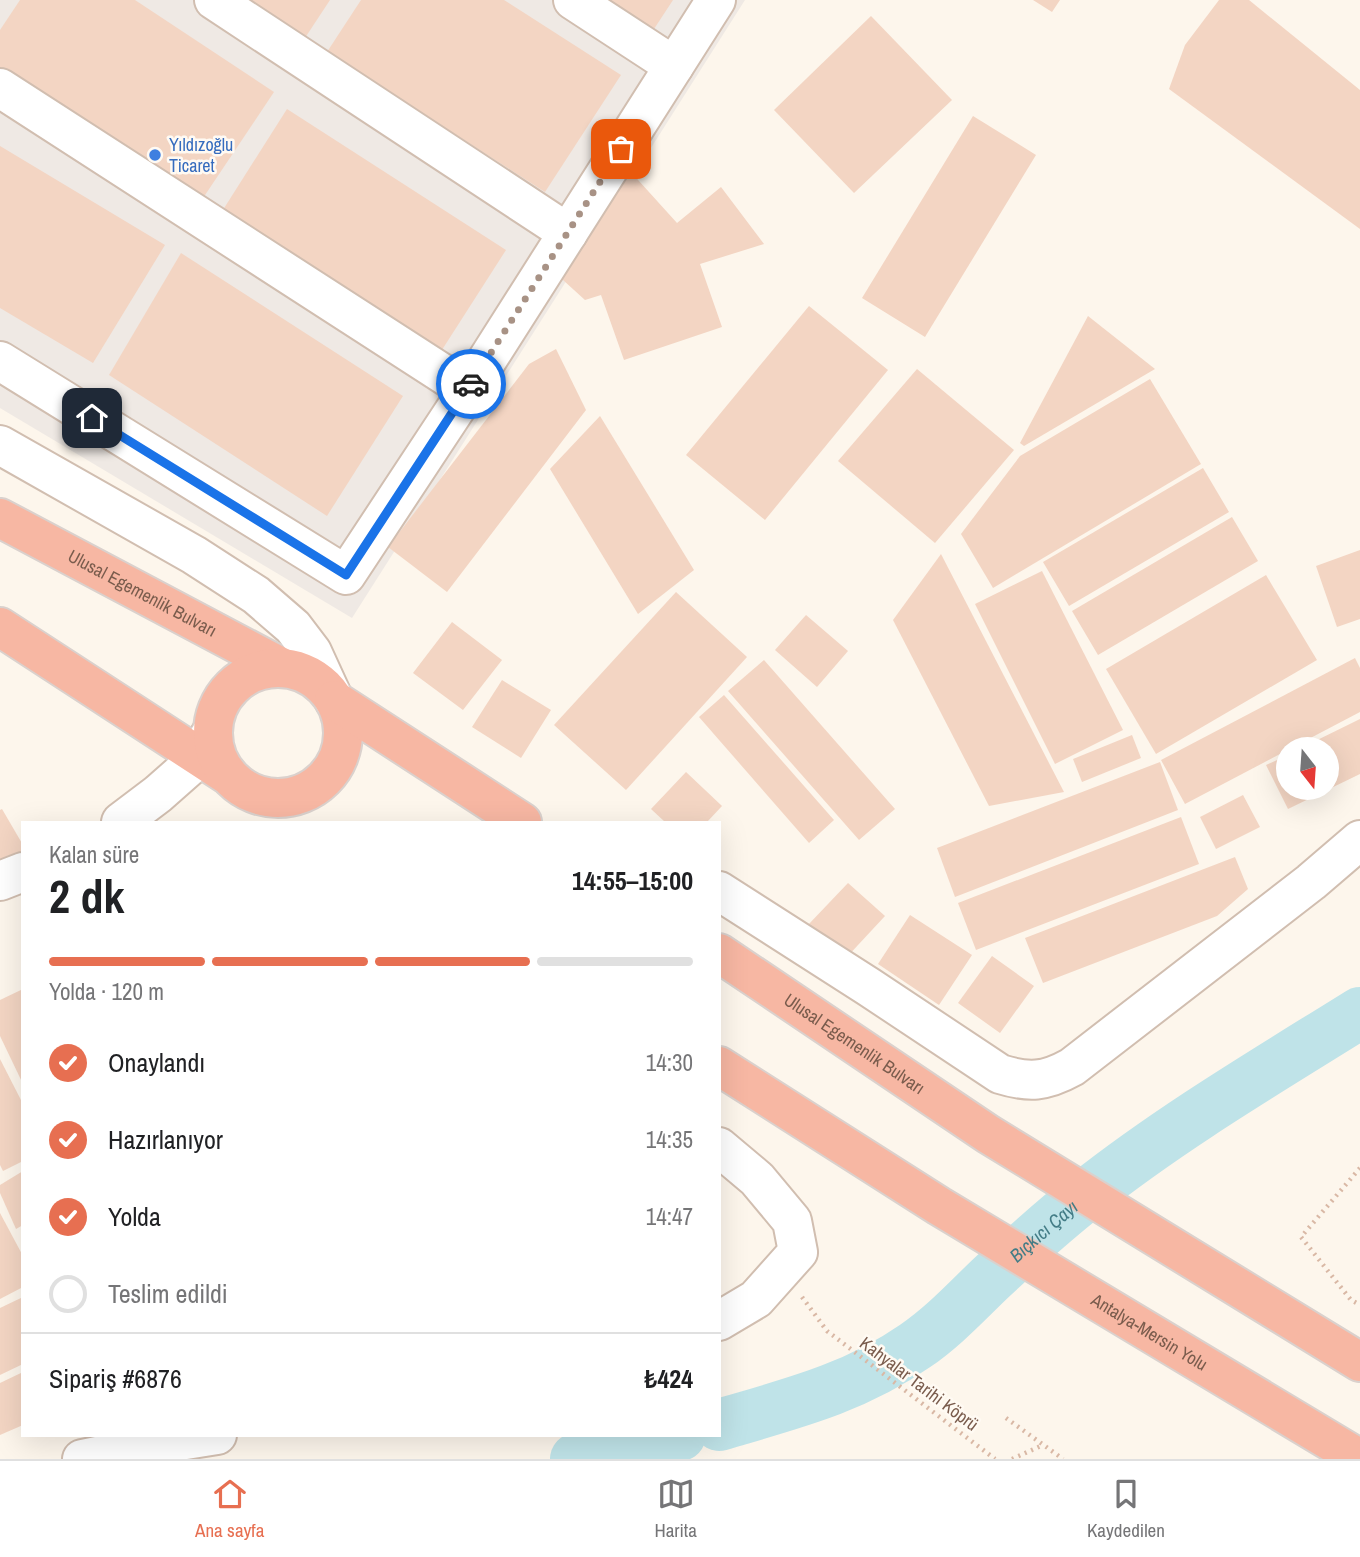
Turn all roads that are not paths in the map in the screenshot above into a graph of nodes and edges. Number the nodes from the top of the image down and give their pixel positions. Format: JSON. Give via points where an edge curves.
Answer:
{"nodes":[{"id":1,"x":214,"y":0,"type":"edge"},
{"id":2,"x":573,"y":0,"type":"edge"},
{"id":3,"x":716,"y":0,"type":"edge"},
{"id":4,"x":674,"y":66,"type":"junction"},
{"id":5,"x":0,"y":88,"type":"edge"},
{"id":6,"x":568,"y":233,"type":"junction"},
{"id":7,"x":0,"y":361,"type":"edge"},
{"id":8,"x":468,"y":390,"type":"junction"},
{"id":9,"x":0,"y":445,"type":"edge"},
{"id":10,"x":0,"y":518,"type":"edge"},
{"id":11,"x":0,"y":627,"type":"edge"},
{"id":12,"x":283,"y":668,"type":"junction"},
{"id":13,"x":334,"y":700,"type":"junction"},
{"id":14,"x":212,"y":754,"type":"junction"},
{"id":15,"x":263,"y":797,"type":"junction"},
{"id":16,"x":122,"y":821,"type":"edge"},
{"id":17,"x":306,"y":821,"type":"edge"},
{"id":18,"x":520,"y":821,"type":"edge"},
{"id":19,"x":1360,"y":840,"type":"edge"},
{"id":20,"x":1360,"y":866,"type":"edge"},
{"id":21,"x":21,"y":873,"type":"edge"},
{"id":22,"x":0,"y":881,"type":"edge"},
{"id":23,"x":1311,"y":882,"type":"junction"},
{"id":24,"x":721,"y":892,"type":"edge"},
{"id":25,"x":721,"y":954,"type":"edge"},
{"id":26,"x":721,"y":1067,"type":"edge"},
{"id":27,"x":721,"y":1149,"type":"edge"},
{"id":28,"x":721,"y":1320,"type":"edge"},
{"id":29,"x":1360,"y":1363,"type":"edge"},
{"id":30,"x":204,"y":1437,"type":"edge"},
{"id":31,"x":82,"y":1459,"type":"edge"},
{"id":32,"x":1360,"y":1459,"type":"edge"}],
"edges":[{"from":1,"to":6,"type":"street"},
{"from":2,"to":4,"type":"street"},
{"from":3,"to":4,"type":"street"},
{"from":4,"to":6,"type":"street"},
{"from":5,"to":8,"type":"street"},
{"from":6,"to":8,"type":"street"},
{"from":7,"to":8,"type":"street","via":[[346,575]]},
{"from":9,"to":13,"type":"street","via":[[256,595],[293,627],[312,652]]},
{"from":10,"to":12,"type":"highway","name":"Ulusal Egemenlik Bulvarı"},
{"from":11,"to":14,"type":"highway"},
{"from":12,"to":13,"type":"highway","via":[[321,684]]},
{"from":12,"to":14,"type":"highway","via":[[252,674],[227,692],[216,710]]},
{"from":13,"to":15,"type":"highway","via":[[343,740],[325,779],[285,799]]},
{"from":13,"to":18,"type":"highway"},
{"from":14,"to":15,"type":"highway","via":[[242,789]]},
{"from":14,"to":16,"type":"street","via":[[192,764]]},
{"from":15,"to":17,"type":"highway"},
{"from":19,"to":23,"type":"street"},
{"from":20,"to":23,"type":"street"},
{"from":21,"to":22,"type":"street"},
{"from":23,"to":24,"type":"street","via":[[1072,1067],[1036,1081],[1000,1073]]},
{"from":25,"to":29,"type":"highway","name":"Ulusal Egemenlik Bulvarı","via":[[988,1134]]},
{"from":26,"to":32,"type":"highway","name":"Antalya-Mersin Yolu","via":[[939,1206]]},
{"from":27,"to":28,"type":"street","via":[[758,1179],[792,1221],[798,1252],[756,1299]]},
{"from":30,"to":31,"type":"street"}]}
